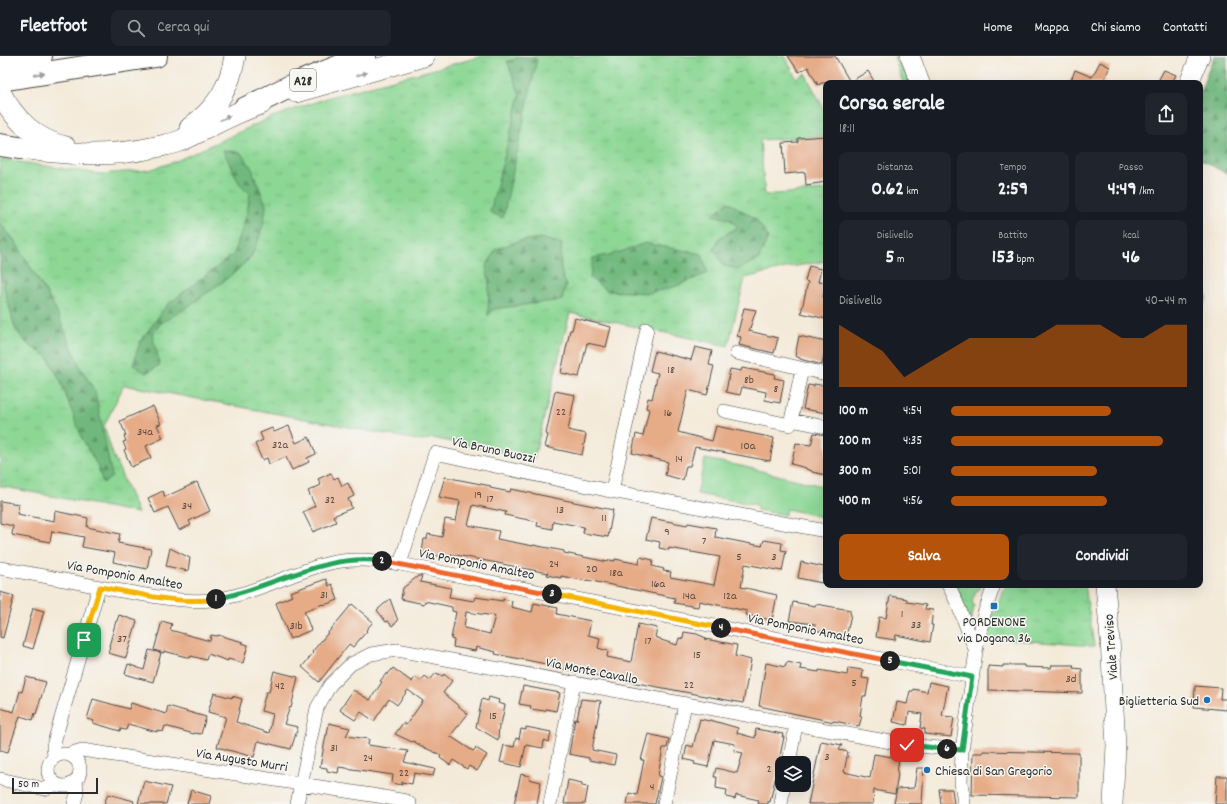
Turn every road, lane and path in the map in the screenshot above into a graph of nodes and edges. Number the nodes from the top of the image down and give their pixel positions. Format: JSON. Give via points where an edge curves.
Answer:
{"nodes":[{"id":1,"x":41,"y":56,"type":"edge"},
{"id":2,"x":156,"y":56,"type":"edge"},
{"id":3,"x":235,"y":56,"type":"edge"},
{"id":4,"x":364,"y":56,"type":"edge"},
{"id":5,"x":424,"y":56,"type":"edge"},
{"id":6,"x":910,"y":56,"type":"edge"},
{"id":7,"x":1200,"y":56,"type":"edge"},
{"id":8,"x":0,"y":62,"type":"edge"},
{"id":9,"x":0,"y":80,"type":"edge"},
{"id":10,"x":919,"y":80,"type":"edge"},
{"id":11,"x":1190,"y":80,"type":"edge"},
{"id":12,"x":0,"y":92,"type":"edge"},
{"id":13,"x":244,"y":109,"type":"junction"},
{"id":14,"x":6,"y":147,"type":"edge"},
{"id":15,"x":150,"y":148,"type":"junction"},
{"id":16,"x":102,"y":155,"type":"junction"},
{"id":17,"x":647,"y":329,"type":"dead end"},
{"id":18,"x":736,"y":353,"type":"dead end"},
{"id":19,"x":802,"y":369,"type":"junction"},
{"id":20,"x":823,"y":373,"type":"edge"},
{"id":21,"x":724,"y":411,"type":"dead end"},
{"id":22,"x":790,"y":420,"type":"junction"},
{"id":23,"x":823,"y":426,"type":"edge"},
{"id":24,"x":612,"y":491,"type":"junction"},
{"id":25,"x":823,"y":530,"type":"edge"},
{"id":26,"x":400,"y":564,"type":"junction"},
{"id":27,"x":0,"y":568,"type":"edge"},
{"id":28,"x":100,"y":587,"type":"junction"},
{"id":29,"x":950,"y":588,"type":"edge"},
{"id":30,"x":993,"y":588,"type":"edge"},
{"id":31,"x":1105,"y":588,"type":"edge"},
{"id":32,"x":976,"y":651,"type":"junction"},
{"id":33,"x":972,"y":677,"type":"junction"},
{"id":34,"x":574,"y":682,"type":"junction"},
{"id":35,"x":685,"y":704,"type":"junction"},
{"id":36,"x":796,"y":725,"type":"junction"},
{"id":37,"x":962,"y":750,"type":"junction"},
{"id":38,"x":69,"y":754,"type":"junction"},
{"id":39,"x":54,"y":756,"type":"junction"},
{"id":40,"x":790,"y":756,"type":"edge"},
{"id":41,"x":0,"y":779,"type":"edge"},
{"id":42,"x":76,"y":780,"type":"junction"},
{"id":43,"x":56,"y":784,"type":"junction"},
{"id":44,"x":302,"y":785,"type":"junction"},
{"id":45,"x":783,"y":792,"type":"edge"},
{"id":46,"x":74,"y":804,"type":"edge"},
{"id":47,"x":297,"y":804,"type":"edge"},
{"id":48,"x":410,"y":804,"type":"edge"},
{"id":49,"x":550,"y":804,"type":"edge"},
{"id":50,"x":664,"y":804,"type":"edge"},
{"id":51,"x":781,"y":804,"type":"edge"},
{"id":52,"x":964,"y":804,"type":"edge"},
{"id":53,"x":1113,"y":804,"type":"edge"}],
"edges":[{"from":1,"to":8,"type":"highway"},
{"from":9,"to":2,"type":"highway","one_way":true},
{"from":3,"to":15,"type":"main road","via":[[227,86],[203,118],[185,132]]},
{"from":4,"to":13,"type":"highway","number":"A28","via":[[294,84]]},
{"from":13,"to":5,"type":"main road","one_way":true},
{"from":6,"to":10,"type":"main road"},
{"from":7,"to":11,"type":"main road"},
{"from":12,"to":16,"type":"main road","via":[[15,117],[43,138],[63,147]]},
{"from":15,"to":13,"type":"main road","one_way":true,"via":[[179,141]]},
{"from":14,"to":16,"type":"main road"},
{"from":15,"to":16,"type":"main road"},
{"from":17,"to":24,"type":"street"},
{"from":18,"to":19,"type":"street"},
{"from":19,"to":20,"type":"street"},
{"from":19,"to":22,"type":"street"},
{"from":21,"to":22,"type":"street","via":[[790,425]]},
{"from":22,"to":23,"type":"street"},
{"from":24,"to":25,"type":"street","name":"Via Bruno Buozzi"},
{"from":24,"to":26,"type":"street","name":"Via Bruno Buozzi","via":[[435,454]]},
{"from":26,"to":28,"type":"street","name":"Via Pomponio Amalteo","via":[[368,559],[347,560],[323,565],[233,596],[214,600],[176,600]]},
{"from":26,"to":33,"type":"street","name":"Via Pomponio Amalteo"},
{"from":27,"to":28,"type":"street","name":"Via Pomponio Amalteo"},
{"from":28,"to":39,"type":"street","via":[[53,746]]},
{"from":29,"to":32,"type":"street"},
{"from":30,"to":32,"type":"street"},
{"from":31,"to":53,"type":"main road","name":"Viale Treviso","via":[[1116,746]]},
{"from":32,"to":33,"type":"street"},
{"from":33,"to":37,"type":"street"},
{"from":34,"to":35,"type":"street","name":"Via Monte Cavallo"},
{"from":34,"to":44,"type":"street","name":"Via Monte Cavallo","via":[[397,650],[371,654],[351,664],[330,685],[317,708]]},
{"from":34,"to":49,"type":"street"},
{"from":35,"to":36,"type":"street","name":"Via Monte Cavallo"},
{"from":35,"to":50,"type":"street"},
{"from":36,"to":37,"type":"street","name":"Via Monte Cavallo","via":[[907,745]]},
{"from":36,"to":40,"type":"street"},
{"from":37,"to":52,"type":"street","via":[[961,782]]},
{"from":38,"to":39,"type":"street"},
{"from":38,"to":42,"type":"street","via":[[78,760],[80,765]]},
{"from":38,"to":44,"type":"street","name":"Via Augusto Murri","via":[[82,750]]},
{"from":39,"to":43,"type":"street","via":[[47,771]]},
{"from":41,"to":43,"type":"street","via":[[45,789]]},
{"from":42,"to":43,"type":"street","via":[[68,786]]},
{"from":42,"to":46,"type":"street","via":[[77,793]]},
{"from":44,"to":47,"type":"street","name":"Via Monte Cavallo"},
{"from":44,"to":48,"type":"street","name":"Via Augusto Murri","via":[[378,796]]},
{"from":45,"to":51,"type":"street"}]}
